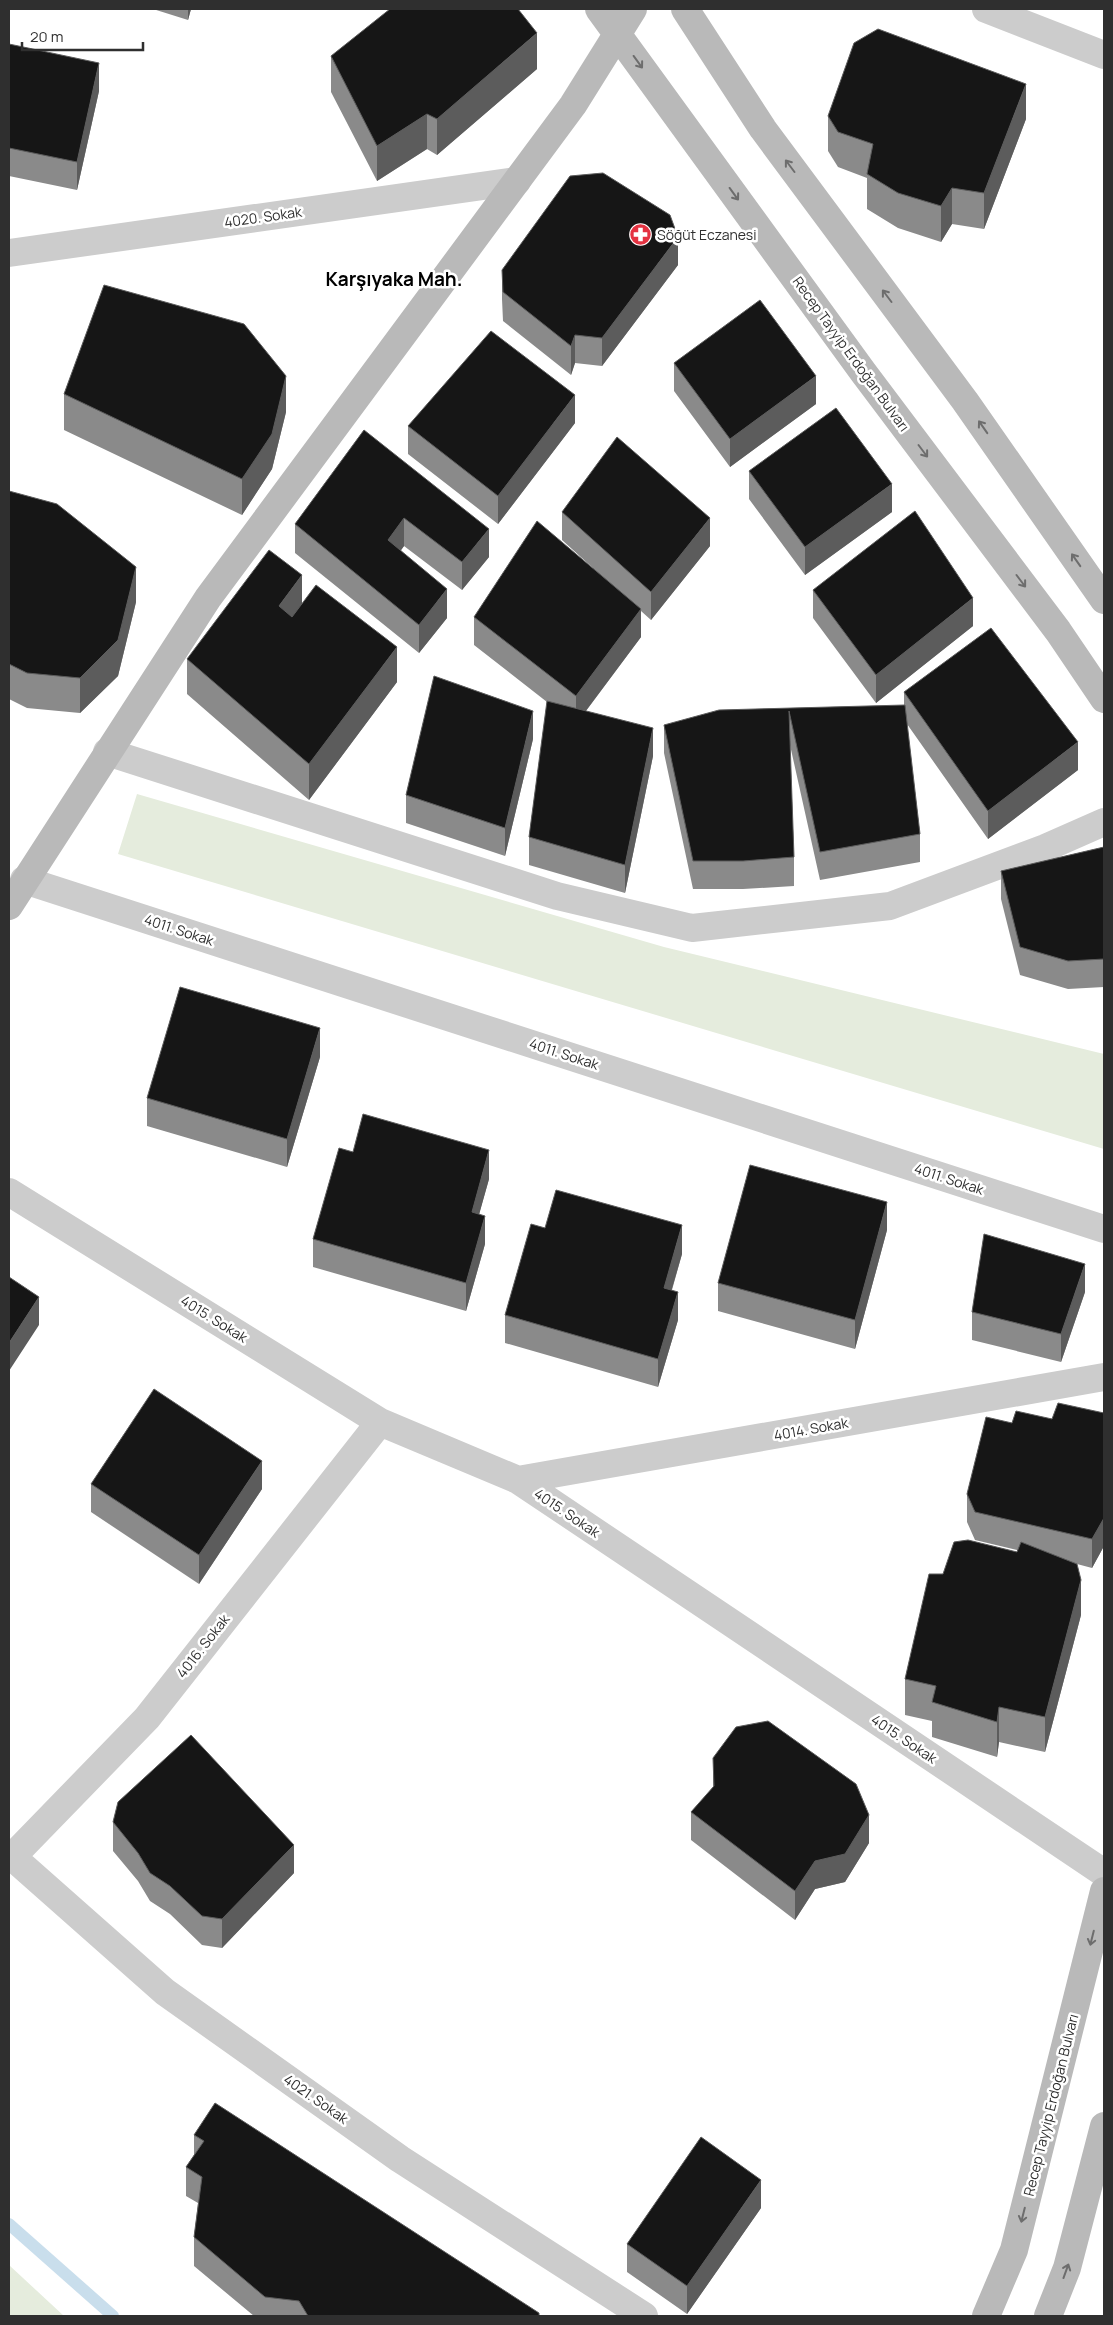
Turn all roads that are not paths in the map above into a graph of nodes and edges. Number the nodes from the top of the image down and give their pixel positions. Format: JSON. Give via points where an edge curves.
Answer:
{"nodes":[{"id":1,"x":599,"y":9,"type":"edge"},
{"id":2,"x":633,"y":9,"type":"edge"},
{"id":3,"x":685,"y":9,"type":"edge"},
{"id":4,"x":986,"y":9,"type":"edge"},
{"id":5,"x":617,"y":34,"type":"junction"},
{"id":6,"x":1104,"y":55,"type":"edge"},
{"id":7,"x":517,"y":181,"type":"junction"},
{"id":8,"x":9,"y":253,"type":"edge"},
{"id":9,"x":1104,"y":600,"type":"edge"},
{"id":10,"x":1104,"y":699,"type":"edge"},
{"id":11,"x":107,"y":752,"type":"junction"},
{"id":12,"x":1104,"y":822,"type":"edge"},
{"id":13,"x":24,"y":880,"type":"junction"},
{"id":14,"x":9,"y":906,"type":"edge"},
{"id":15,"x":9,"y":1192,"type":"edge"},
{"id":16,"x":1104,"y":1229,"type":"edge"},
{"id":17,"x":1104,"y":1377,"type":"edge"},
{"id":18,"x":380,"y":1422,"type":"junction"},
{"id":19,"x":518,"y":1480,"type":"junction"},
{"id":20,"x":10,"y":1856,"type":"edge"},
{"id":21,"x":1104,"y":1873,"type":"edge"},
{"id":22,"x":1104,"y":1891,"type":"edge"},
{"id":23,"x":1104,"y":2126,"type":"edge"},
{"id":24,"x":644,"y":2316,"type":"edge"},
{"id":25,"x":986,"y":2316,"type":"edge"},
{"id":26,"x":1048,"y":2316,"type":"edge"}],
"edges":[{"from":1,"to":5,"type":"main road","name":"Recep Tayyip Erdoğan Bulvarı"},
{"from":2,"to":5,"type":"main road"},
{"from":9,"to":3,"type":"main road","one_way":true,"via":[[965,401],[763,129]]},
{"from":4,"to":6,"type":"street"},
{"from":5,"to":7,"type":"main road","via":[[573,105]]},
{"from":5,"to":10,"type":"main road","name":"Recep Tayyip Erdoğan Bulvarı","one_way":true,"via":[[863,372],[1058,631]]},
{"from":7,"to":8,"type":"street","name":"4020. Sokak"},
{"from":7,"to":11,"type":"main road","via":[[208,598]]},
{"from":11,"to":12,"type":"street","via":[[557,896],[692,928],[890,906],[1045,848]]},
{"from":11,"to":13,"type":"main road"},
{"from":13,"to":14,"type":"main road"},
{"from":13,"to":16,"type":"street","name":"4011. Sokak"},
{"from":15,"to":18,"type":"street","name":"4015. Sokak"},
{"from":17,"to":19,"type":"street","name":"4014. Sokak"},
{"from":18,"to":19,"type":"street","name":"4015. Sokak"},
{"from":18,"to":20,"type":"street","name":"4016. Sokak","via":[[147,1718]]},
{"from":19,"to":21,"type":"street","name":"4015. Sokak"},
{"from":20,"to":24,"type":"street","name":"4021. Sokak","via":[[165,1992],[400,2158]]},
{"from":22,"to":25,"type":"main road","name":"Recep Tayyip Erdoğan Bulvarı","one_way":true,"via":[[1014,2250]]},
{"from":26,"to":23,"type":"main road","one_way":true,"via":[[1067,2268]]}]}
